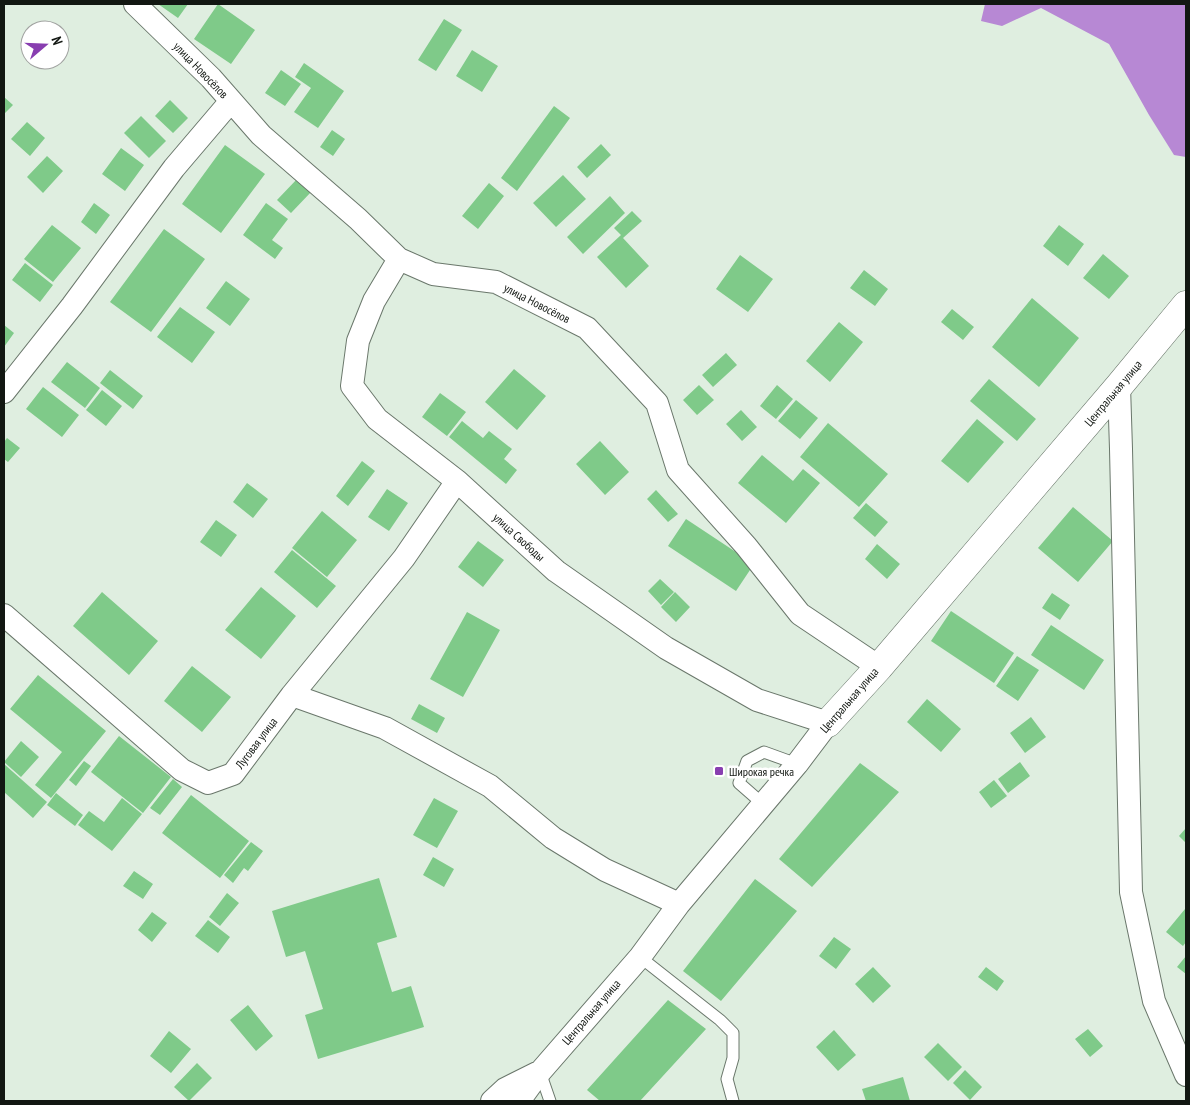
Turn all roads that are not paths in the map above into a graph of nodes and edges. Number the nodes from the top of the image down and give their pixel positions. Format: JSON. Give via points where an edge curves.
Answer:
{"nodes":[{"id":1,"x":136,"y":4,"type":"edge"},
{"id":2,"x":231,"y":101,"type":"junction"},
{"id":3,"x":399,"y":259,"type":"junction"},
{"id":4,"x":1186,"y":305,"type":"edge"},
{"id":5,"x":1118,"y":386,"type":"junction"},
{"id":6,"x":4,"y":392,"type":"edge"},
{"id":7,"x":457,"y":481,"type":"junction"},
{"id":8,"x":4,"y":615,"type":"edge"},
{"id":9,"x":879,"y":667,"type":"junction"},
{"id":10,"x":292,"y":695,"type":"junction"},
{"id":11,"x":828,"y":723,"type":"junction"},
{"id":12,"x":797,"y":764,"type":"junction"},
{"id":13,"x":763,"y":804,"type":"junction"},
{"id":14,"x":679,"y":904,"type":"junction"},
{"id":15,"x":640,"y":957,"type":"junction"},
{"id":16,"x":540,"y":1072,"type":"junction"},
{"id":17,"x":1186,"y":1076,"type":"edge"},
{"id":18,"x":492,"y":1101,"type":"edge"},
{"id":19,"x":519,"y":1101,"type":"edge"},
{"id":20,"x":550,"y":1101,"type":"edge"},
{"id":21,"x":733,"y":1101,"type":"edge"}],
"edges":[{"from":1,"to":2,"type":"street","name":"улица Новосёлов"},
{"from":2,"to":3,"type":"street","name":"улица Новосёлов","via":[[261,135]]},
{"from":2,"to":6,"type":"street","via":[[174,168]]},
{"from":3,"to":7,"type":"street","name":"улица Свободы","via":[[374,301],[358,342],[352,386],[378,419]]},
{"from":3,"to":9,"type":"street","name":"улица Новосёлов","via":[[433,274],[496,282],[587,328],[657,403],[678,470],[746,546],[800,614]]},
{"from":4,"to":5,"type":"street","name":"Центральная улица"},
{"from":5,"to":9,"type":"street","name":"Центральная улица"},
{"from":5,"to":17,"type":"street","via":[[1132,892],[1154,1001]]},
{"from":7,"to":10,"type":"street","name":"Луговая улица","via":[[404,558]]},
{"from":7,"to":11,"type":"street","name":"улица Свободы","via":[[556,571],[666,648],[756,700]]},
{"from":8,"to":10,"type":"street","name":"Луговая улица","via":[[182,770],[208,783],[233,774]]},
{"from":9,"to":11,"type":"street","name":"Центральная улица"},
{"from":10,"to":14,"type":"street","via":[[386,728],[490,786],[553,838],[605,870]]},
{"from":11,"to":12,"type":"street","name":"Центральная улица"},
{"from":12,"to":13,"type":"street","name":"Центральная улица"},
{"from":12,"to":13,"type":"lane","via":[[764,752],[747,762],[740,783]]},
{"from":13,"to":14,"type":"street","name":"Центральная улица"},
{"from":14,"to":15,"type":"street","name":"Центральная улица"},
{"from":15,"to":16,"type":"street","name":"Центральная улица"},
{"from":15,"to":21,"type":"lane","via":[[733,1033],[727,1079]]},
{"from":16,"to":18,"type":"street","via":[[504,1089]]},
{"from":16,"to":19,"type":"street","name":"Центральная улица"},
{"from":16,"to":20,"type":"lane"}]}
